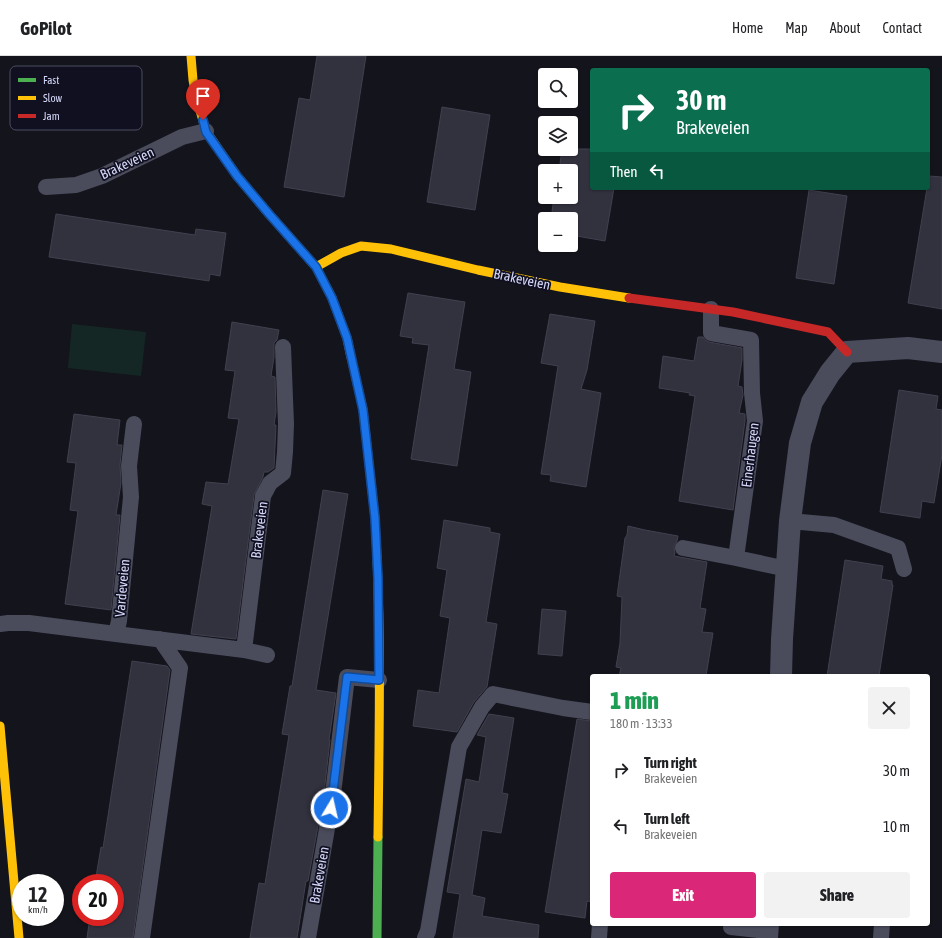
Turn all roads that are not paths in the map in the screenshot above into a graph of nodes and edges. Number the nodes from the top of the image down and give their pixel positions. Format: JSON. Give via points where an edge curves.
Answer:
{"nodes":[{"id":1,"x":191,"y":56,"type":"edge"},
{"id":2,"x":206,"y":132,"type":"junction"},
{"id":3,"x":46,"y":187,"type":"dead end"},
{"id":4,"x":316,"y":267,"type":"junction"},
{"id":5,"x":711,"y":309,"type":"junction"},
{"id":6,"x":283,"y":347,"type":"dead end"},
{"id":7,"x":847,"y":352,"type":"junction"},
{"id":8,"x":942,"y":352,"type":"edge"},
{"id":9,"x":134,"y":424,"type":"dead end"},
{"id":10,"x":790,"y":521,"type":"junction"},
{"id":11,"x":683,"y":548,"type":"dead end"},
{"id":12,"x":736,"y":558,"type":"junction"},
{"id":13,"x":904,"y":569,"type":"dead end"},
{"id":14,"x":787,"y":570,"type":"junction"},
{"id":15,"x":0,"y":624,"type":"edge"},
{"id":16,"x":116,"y":634,"type":"junction"},
{"id":17,"x":160,"y":639,"type":"junction"},
{"id":18,"x":244,"y":650,"type":"junction"},
{"id":19,"x":267,"y":655,"type":"dead end"},
{"id":20,"x":781,"y":674,"type":"edge"},
{"id":21,"x":379,"y":680,"type":"junction"},
{"id":22,"x":590,"y":712,"type":"edge"},
{"id":23,"x":0,"y":726,"type":"edge"},
{"id":24,"x":600,"y":926,"type":"edge"},
{"id":25,"x":731,"y":926,"type":"dead end"},
{"id":26,"x":882,"y":926,"type":"edge"},
{"id":27,"x":767,"y":931,"type":"edge"},
{"id":28,"x":19,"y":938,"type":"edge"},
{"id":29,"x":142,"y":938,"type":"edge"},
{"id":30,"x":308,"y":938,"type":"edge"},
{"id":31,"x":377,"y":938,"type":"edge"},
{"id":32,"x":425,"y":938,"type":"edge"},
{"id":33,"x":599,"y":938,"type":"edge"},
{"id":34,"x":882,"y":938,"type":"edge"}],
"edges":[{"from":1,"to":2,"type":"street","via":[[196,97]]},
{"from":2,"to":3,"type":"lane","name":"Brakeveien","via":[[182,137],[102,176],[76,185]]},
{"from":2,"to":4,"type":"street","via":[[237,176]]},
{"from":4,"to":5,"type":"street","name":"Brakeveien","via":[[341,253],[361,246],[392,249],[560,287]]},
{"from":4,"to":21,"type":"street","via":[[332,298],[347,338],[363,410],[375,518]]},
{"from":5,"to":7,"type":"street","name":"Brakeveien","via":[[828,332]]},
{"from":5,"to":12,"type":"lane","name":"Einerhaugen","via":[[711,333],[751,340],[755,421]]},
{"from":6,"to":18,"type":"lane","name":"Brakeveien","via":[[286,424],[283,473],[270,482],[263,496]]},
{"from":7,"to":8,"type":"street","via":[[908,348]]},
{"from":7,"to":10,"type":"street","via":[[812,402],[800,443]]},
{"from":9,"to":16,"type":"lane","name":"Vardeveien","via":[[129,466],[131,497]]},
{"from":10,"to":13,"type":"lane","via":[[834,525],[898,548]]},
{"from":10,"to":14,"type":"street"},
{"from":11,"to":12,"type":"lane"},
{"from":12,"to":14,"type":"lane"},
{"from":14,"to":20,"type":"street"},
{"from":15,"to":16,"type":"lane","name":"Vardeveien","via":[[28,623]]},
{"from":16,"to":17,"type":"lane"},
{"from":17,"to":18,"type":"lane"},
{"from":17,"to":29,"type":"lane","via":[[180,668]]},
{"from":18,"to":19,"type":"lane"},
{"from":21,"to":30,"type":"lane","name":"Brakeveien","via":[[347,677],[333,794]]},
{"from":21,"to":31,"type":"street"},
{"from":22,"to":32,"type":"lane","via":[[493,694],[482,707],[459,747]]},
{"from":23,"to":28,"type":"street"},
{"from":24,"to":33,"type":"lane"},
{"from":25,"to":27,"type":"lane"},
{"from":26,"to":34,"type":"lane"}]}
